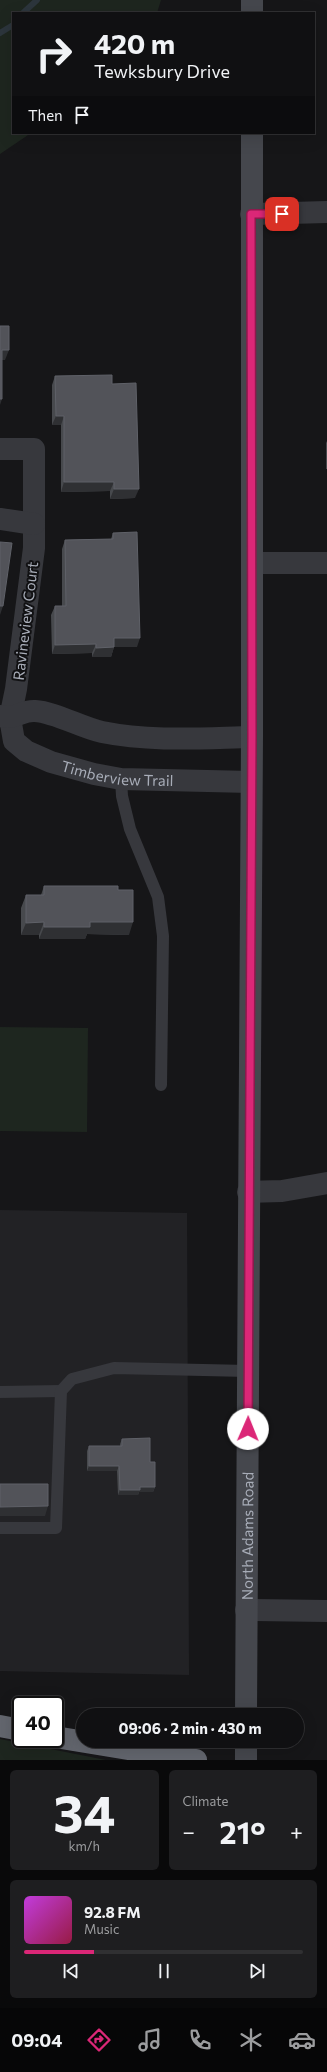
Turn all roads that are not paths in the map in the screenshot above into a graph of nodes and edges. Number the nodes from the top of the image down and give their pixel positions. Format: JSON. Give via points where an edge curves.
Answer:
{"nodes":[{"id":1,"x":252,"y":0,"type":"edge"},
{"id":2,"x":252,"y":12,"type":"edge"},
{"id":3,"x":252,"y":134,"type":"edge"},
{"id":4,"x":327,"y":212,"type":"edge"},
{"id":5,"x":251,"y":214,"type":"junction"},
{"id":6,"x":0,"y":449,"type":"edge"},
{"id":7,"x":0,"y":520,"type":"edge"},
{"id":8,"x":34,"y":524,"type":"junction"},
{"id":9,"x":252,"y":563,"type":"junction"},
{"id":10,"x":327,"y":563,"type":"edge"},
{"id":11,"x":5,"y":717,"type":"edge"},
{"id":12,"x":252,"y":737,"type":"junction"},
{"id":13,"x":121,"y":779,"type":"junction"},
{"id":14,"x":251,"y":782,"type":"junction"},
{"id":15,"x":161,"y":1085,"type":"dead end"},
{"id":16,"x":327,"y":1183,"type":"edge"},
{"id":17,"x":248,"y":1192,"type":"junction"},
{"id":18,"x":248,"y":1371,"type":"junction"},
{"id":19,"x":61,"y":1391,"type":"junction"},
{"id":20,"x":0,"y":1392,"type":"edge"},
{"id":21,"x":0,"y":1528,"type":"edge"},
{"id":22,"x":246,"y":1610,"type":"junction"},
{"id":23,"x":327,"y":1612,"type":"edge"},
{"id":24,"x":246,"y":1708,"type":"edge"},
{"id":25,"x":0,"y":1726,"type":"edge"},
{"id":26,"x":12,"y":1728,"type":"edge"},
{"id":27,"x":64,"y":1738,"type":"edge"},
{"id":28,"x":246,"y":1748,"type":"edge"},
{"id":29,"x":196,"y":1760,"type":"edge"},
{"id":30,"x":246,"y":1760,"type":"edge"}],
"edges":[{"from":1,"to":2,"type":"street"},
{"from":3,"to":5,"type":"street","name":"North Adams Road"},
{"from":4,"to":5,"type":"street"},
{"from":5,"to":9,"type":"street","name":"North Adams Road"},
{"from":6,"to":8,"type":"street","name":"Ravineview Court","via":[[34,449]]},
{"from":7,"to":8,"type":"street"},
{"from":8,"to":11,"type":"street","name":"Ravineview Court","via":[[34,548],[16,689]]},
{"from":9,"to":10,"type":"street"},
{"from":9,"to":12,"type":"street","name":"North Adams Road"},
{"from":11,"to":12,"type":"street","via":[[35,711],[101,732],[127,736]]},
{"from":11,"to":13,"type":"street","name":"Timberview Trail","via":[[14,741],[26,751],[81,771]]},
{"from":12,"to":14,"type":"street","name":"North Adams Road"},
{"from":13,"to":14,"type":"street","name":"Timberview Trail"},
{"from":13,"to":15,"type":"lane","via":[[130,830],[158,897],[162,916],[164,936]]},
{"from":14,"to":17,"type":"street","name":"North Adams Road"},
{"from":16,"to":17,"type":"street","via":[[282,1191]]},
{"from":17,"to":18,"type":"street","name":"North Adams Road"},
{"from":18,"to":19,"type":"lane","via":[[114,1368],[72,1379]]},
{"from":18,"to":22,"type":"street","name":"North Adams Road"},
{"from":19,"to":20,"type":"lane"},
{"from":19,"to":21,"type":"lane","via":[[56,1528]]},
{"from":22,"to":23,"type":"street"},
{"from":22,"to":24,"type":"street","name":"North Adams Road"},
{"from":25,"to":26,"type":"highway"},
{"from":27,"to":29,"type":"highway"},
{"from":28,"to":30,"type":"street"}]}
